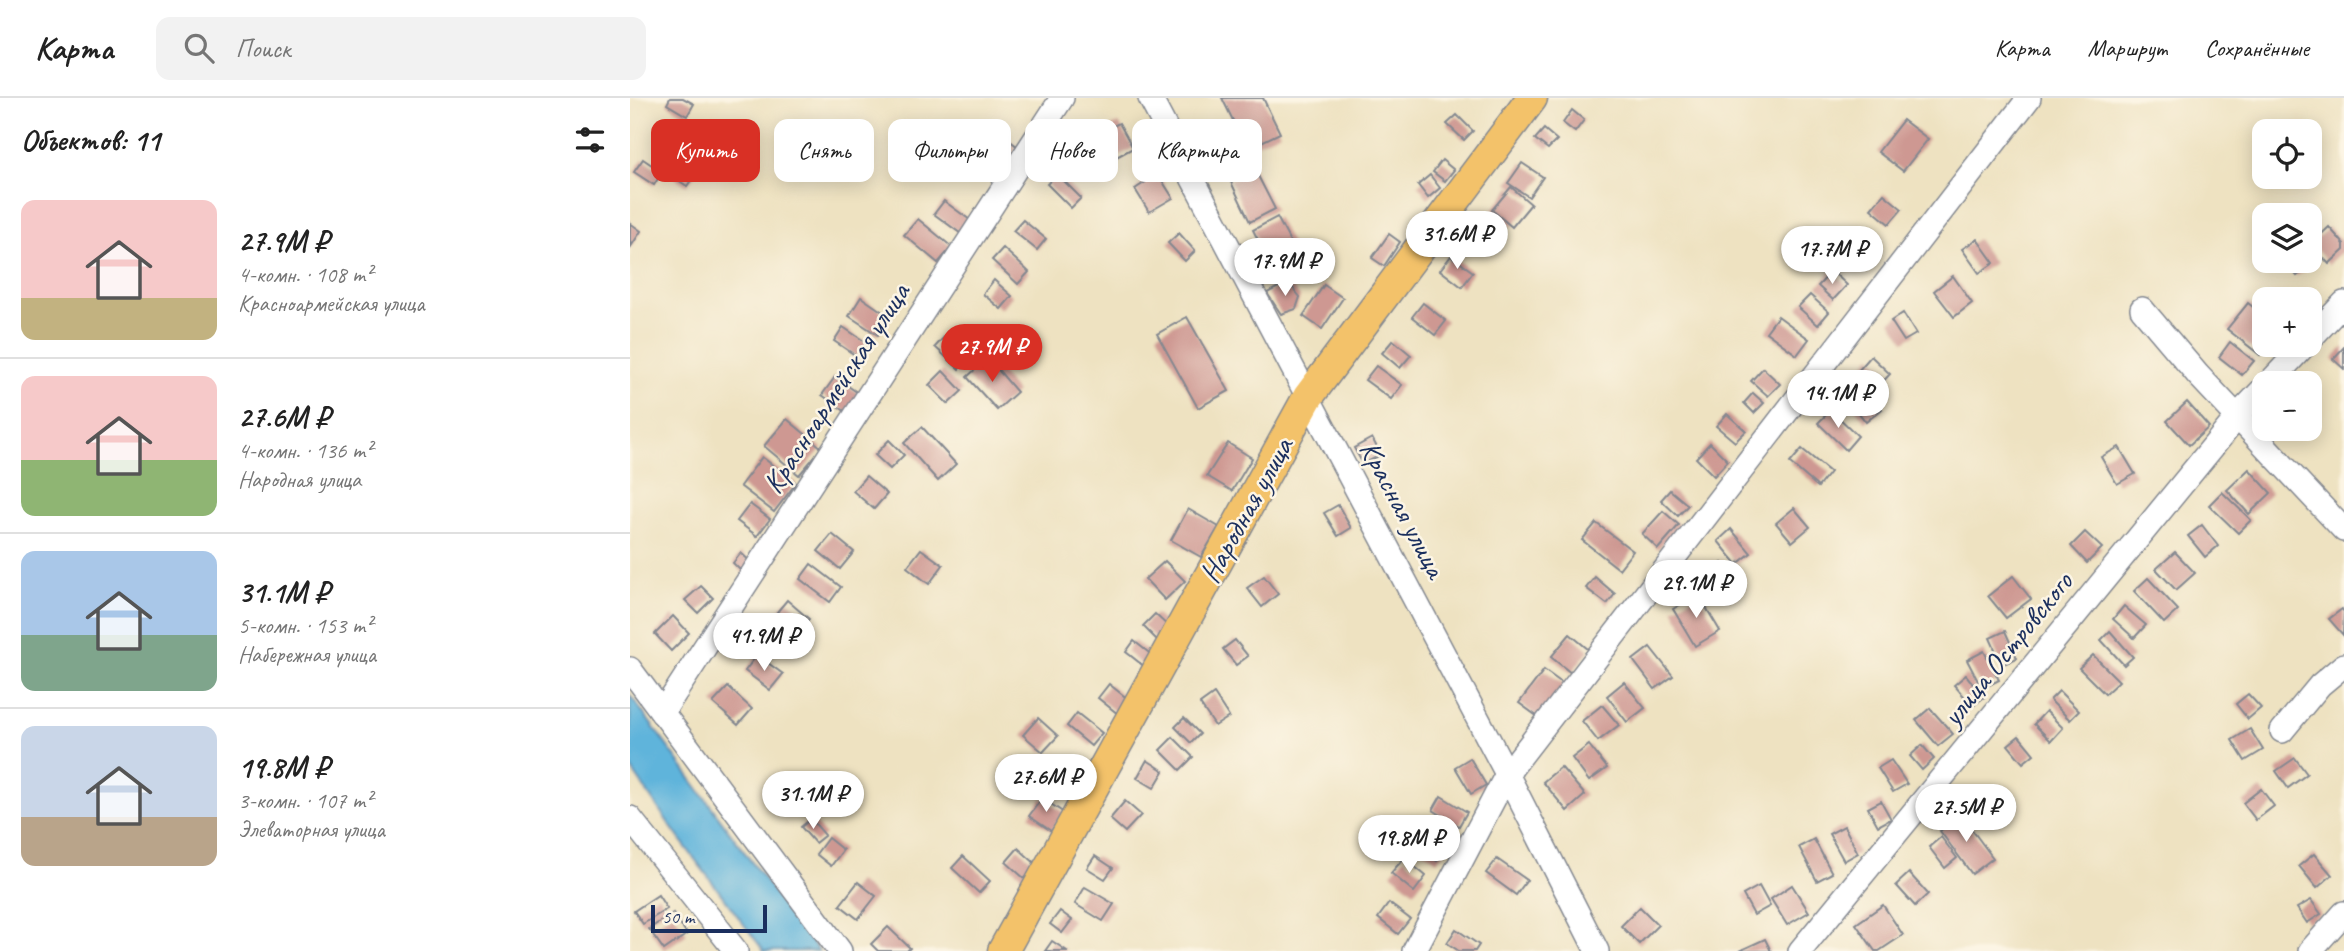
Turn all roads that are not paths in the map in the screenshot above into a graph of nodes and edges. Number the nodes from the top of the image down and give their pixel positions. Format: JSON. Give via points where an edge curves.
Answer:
{"nodes":[{"id":1,"x":1062,"y":98,"type":"edge"},
{"id":2,"x":1150,"y":98,"type":"edge"},
{"id":3,"x":1532,"y":98,"type":"edge"},
{"id":4,"x":2029,"y":98,"type":"edge"},
{"id":5,"x":2344,"y":303,"type":"edge"},
{"id":6,"x":2142,"y":309,"type":"dead end"},
{"id":7,"x":2322,"y":326,"type":"edge"},
{"id":8,"x":2294,"y":357,"type":"edge"},
{"id":9,"x":2280,"y":371,"type":"edge"},
{"id":10,"x":1308,"y":397,"type":"junction"},
{"id":11,"x":2252,"y":401,"type":"edge"},
{"id":12,"x":2239,"y":416,"type":"junction"},
{"id":13,"x":2344,"y":530,"type":"edge"},
{"id":14,"x":2344,"y":664,"type":"edge"},
{"id":15,"x":630,"y":669,"type":"edge"},
{"id":16,"x":662,"y":713,"type":"junction"},
{"id":17,"x":2282,"y":731,"type":"dead end"},
{"id":18,"x":1507,"y":774,"type":"junction"},
{"id":19,"x":630,"y":818,"type":"edge"},
{"id":20,"x":2344,"y":913,"type":"edge"},
{"id":21,"x":736,"y":951,"type":"edge"},
{"id":22,"x":840,"y":951,"type":"edge"},
{"id":23,"x":1003,"y":951,"type":"edge"},
{"id":24,"x":1415,"y":951,"type":"edge"},
{"id":25,"x":1597,"y":951,"type":"edge"},
{"id":26,"x":1800,"y":951,"type":"edge"},
{"id":27,"x":2310,"y":951,"type":"edge"}],
"edges":[{"from":1,"to":16,"type":"street","name":"Красноармейская улица"},
{"from":2,"to":10,"type":"street","name":"Красная улица"},
{"from":3,"to":10,"type":"main road","name":"Народная улица"},
{"from":4,"to":18,"type":"street"},
{"from":5,"to":7,"type":"street"},
{"from":6,"to":12,"type":"street"},
{"from":8,"to":9,"type":"street"},
{"from":10,"to":18,"type":"street","name":"Красная улица"},
{"from":10,"to":23,"type":"main road","name":"Народная улица"},
{"from":11,"to":12,"type":"street","name":"улица Островского"},
{"from":12,"to":13,"type":"street"},
{"from":12,"to":26,"type":"street","name":"улица Островского"},
{"from":14,"to":17,"type":"street"},
{"from":15,"to":16,"type":"street"},
{"from":16,"to":22,"type":"street"},
{"from":18,"to":24,"type":"street"},
{"from":18,"to":25,"type":"street","name":"Красная улица"},
{"from":19,"to":21,"type":"street"},
{"from":20,"to":27,"type":"street"}]}
